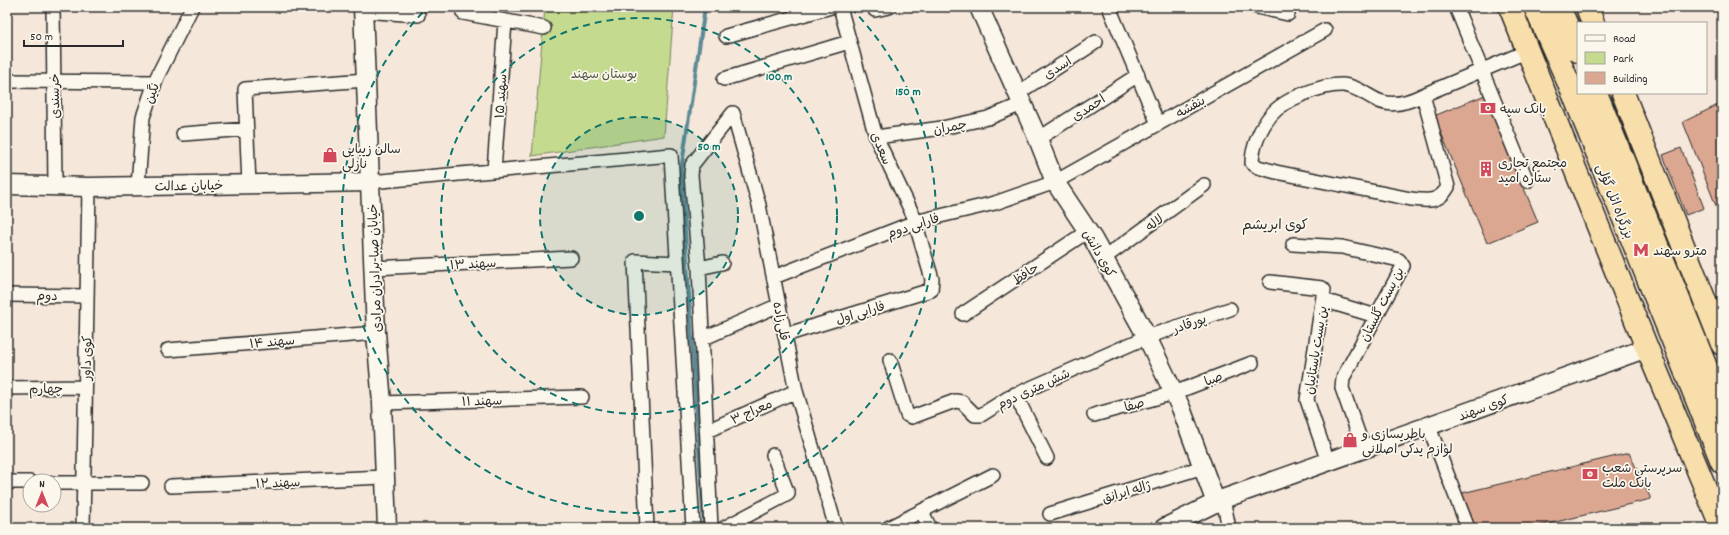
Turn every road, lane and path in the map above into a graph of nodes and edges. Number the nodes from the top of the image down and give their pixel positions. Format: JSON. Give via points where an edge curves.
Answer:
{"nodes":[{"id":1,"x":53,"y":7,"type":"edge"},
{"id":2,"x":192,"y":7,"type":"edge"},
{"id":3,"x":831,"y":7,"type":"edge"},
{"id":4,"x":840,"y":7,"type":"edge"},
{"id":5,"x":889,"y":7,"type":"edge"},
{"id":6,"x":980,"y":7,"type":"edge"},
{"id":7,"x":1108,"y":7,"type":"edge"},
{"id":8,"x":1260,"y":7,"type":"edge"},
{"id":9,"x":1456,"y":7,"type":"edge"},
{"id":10,"x":1510,"y":7,"type":"edge"},
{"id":11,"x":1535,"y":7,"type":"edge"},
{"id":12,"x":1560,"y":7,"type":"edge"},
{"id":13,"x":1587,"y":7,"type":"edge"},
{"id":14,"x":363,"y":9,"type":"edge"},
{"id":15,"x":875,"y":10,"type":"dead end"},
{"id":16,"x":463,"y":13,"type":"dead end"},
{"id":17,"x":1288,"y":14,"type":"dead end"},
{"id":18,"x":418,"y":15,"type":"dead end"},
{"id":19,"x":505,"y":22,"type":"junction"},
{"id":20,"x":1593,"y":22,"type":"edge"},
{"id":21,"x":544,"y":28,"type":"dead end"},
{"id":22,"x":1326,"y":30,"type":"dead end"},
{"id":23,"x":726,"y":36,"type":"dead end"},
{"id":24,"x":849,"y":42,"type":"junction"},
{"id":25,"x":1096,"y":42,"type":"dead end"},
{"id":26,"x":1577,"y":49,"type":"edge"},
{"id":27,"x":1528,"y":51,"type":"junction"},
{"id":28,"x":1482,"y":70,"type":"junction"},
{"id":29,"x":1138,"y":75,"type":"junction"},
{"id":30,"x":724,"y":78,"type":"dead end"},
{"id":31,"x":366,"y":80,"type":"junction"},
{"id":32,"x":7,"y":81,"type":"edge"},
{"id":33,"x":54,"y":82,"type":"junction"},
{"id":34,"x":155,"y":82,"type":"junction"},
{"id":35,"x":1596,"y":94,"type":"edge"},
{"id":36,"x":1623,"y":94,"type":"edge"},
{"id":37,"x":1423,"y":95,"type":"junction"},
{"id":38,"x":1020,"y":98,"type":"junction"},
{"id":39,"x":1158,"y":124,"type":"junction"},
{"id":40,"x":246,"y":129,"type":"junction"},
{"id":41,"x":183,"y":134,"type":"dead end"},
{"id":42,"x":876,"y":137,"type":"junction"},
{"id":43,"x":1038,"y":139,"type":"junction"},
{"id":44,"x":494,"y":170,"type":"junction"},
{"id":45,"x":1527,"y":181,"type":"dead end"},
{"id":46,"x":370,"y":182,"type":"junction"},
{"id":47,"x":1055,"y":182,"type":"junction"},
{"id":48,"x":249,"y":184,"type":"junction"},
{"id":49,"x":7,"y":185,"type":"edge"},
{"id":50,"x":1204,"y":185,"type":"dead end"},
{"id":51,"x":55,"y":186,"type":"junction"},
{"id":52,"x":138,"y":186,"type":"junction"},
{"id":53,"x":89,"y":187,"type":"junction"},
{"id":54,"x":915,"y":222,"type":"junction"},
{"id":55,"x":1088,"y":231,"type":"junction"},
{"id":56,"x":1293,"y":244,"type":"dead end"},
{"id":57,"x":571,"y":258,"type":"dead end"},
{"id":58,"x":1104,"y":258,"type":"junction"},
{"id":59,"x":677,"y":263,"type":"junction"},
{"id":60,"x":722,"y":263,"type":"dead end"},
{"id":61,"x":374,"y":268,"type":"junction"},
{"id":62,"x":699,"y":268,"type":"junction"},
{"id":63,"x":774,"y":277,"type":"junction"},
{"id":64,"x":1270,"y":282,"type":"dead end"},
{"id":65,"x":932,"y":286,"type":"joint"},
{"id":66,"x":7,"y":295,"type":"edge"},
{"id":67,"x":87,"y":296,"type":"junction"},
{"id":68,"x":1323,"y":300,"type":"junction"},
{"id":69,"x":779,"y":306,"type":"junction"},
{"id":70,"x":1230,"y":309,"type":"dead end"},
{"id":71,"x":963,"y":314,"type":"dead end"},
{"id":72,"x":1376,"y":316,"type":"junction"},
{"id":73,"x":376,"y":333,"type":"junction"},
{"id":74,"x":785,"y":335,"type":"junction"},
{"id":75,"x":1147,"y":337,"type":"junction"},
{"id":76,"x":702,"y":339,"type":"junction"},
{"id":77,"x":1722,"y":344,"type":"edge"},
{"id":78,"x":1647,"y":348,"type":"junction"},
{"id":79,"x":168,"y":350,"type":"dead end"},
{"id":80,"x":890,"y":360,"type":"dead end"},
{"id":81,"x":1252,"y":363,"type":"dead end"},
{"id":82,"x":7,"y":388,"type":"edge"},
{"id":83,"x":85,"y":388,"type":"junction"},
{"id":84,"x":796,"y":391,"type":"junction"},
{"id":85,"x":1174,"y":393,"type":"junction"},
{"id":86,"x":1015,"y":394,"type":"junction"},
{"id":87,"x":582,"y":397,"type":"dead end"},
{"id":88,"x":382,"y":403,"type":"junction"},
{"id":89,"x":1722,"y":407,"type":"edge"},
{"id":90,"x":1094,"y":415,"type":"dead end"},
{"id":91,"x":1429,"y":427,"type":"junction"},
{"id":92,"x":707,"y":432,"type":"junction"},
{"id":93,"x":1364,"y":450,"type":"junction"},
{"id":94,"x":773,"y":455,"type":"dead end"},
{"id":95,"x":1047,"y":458,"type":"dead end"},
{"id":96,"x":1328,"y":462,"type":"junction"},
{"id":97,"x":1722,"y":462,"type":"edge"},
{"id":98,"x":1202,"y":467,"type":"junction"},
{"id":99,"x":993,"y":476,"type":"dead end"},
{"id":100,"x":385,"y":477,"type":"junction"},
{"id":101,"x":7,"y":482,"type":"edge"},
{"id":102,"x":22,"y":482,"type":"edge"},
{"id":103,"x":62,"y":483,"type":"edge"},
{"id":104,"x":84,"y":483,"type":"junction"},
{"id":105,"x":142,"y":483,"type":"dead end"},
{"id":106,"x":171,"y":486,"type":"dead end"},
{"id":107,"x":1220,"y":501,"type":"junction"},
{"id":108,"x":922,"y":512,"type":"junction"},
{"id":109,"x":1050,"y":514,"type":"dead end"},
{"id":110,"x":83,"y":528,"type":"edge"},
{"id":111,"x":387,"y":528,"type":"edge"},
{"id":112,"x":646,"y":528,"type":"edge"},
{"id":113,"x":693,"y":528,"type":"edge"},
{"id":114,"x":711,"y":528,"type":"edge"},
{"id":115,"x":724,"y":528,"type":"edge"},
{"id":116,"x":836,"y":528,"type":"edge"},
{"id":117,"x":888,"y":528,"type":"edge"},
{"id":118,"x":930,"y":528,"type":"edge"},
{"id":119,"x":1164,"y":528,"type":"edge"},
{"id":120,"x":1229,"y":528,"type":"edge"},
{"id":121,"x":1468,"y":528,"type":"edge"},
{"id":122,"x":1722,"y":528,"type":"edge"}],
"edges":[{"from":1,"to":33,"type":"street","name":"خرسندی"},
{"from":2,"to":34,"type":"street","name":"نگین"},
{"from":3,"to":23,"type":"street"},
{"from":4,"to":24,"type":"street","name":"سعدی"},
{"from":5,"to":15,"type":"street"},
{"from":6,"to":38,"type":"main road","name":"کوی دانش"},
{"from":7,"to":29,"type":"street"},
{"from":8,"to":17,"type":"street"},
{"from":9,"to":28,"type":"street"},
{"from":10,"to":27,"type":"highway"},
{"from":11,"to":97,"type":"highway","name":"بزرگراه ائل گؤلی","via":[[1571,88]]},
{"from":12,"to":26,"type":"highway"},
{"from":13,"to":20,"type":"highway"},
{"from":14,"to":18,"type":"street"},
{"from":14,"to":31,"type":"main road","name":"خیابان صبا-برادران مرادی"},
{"from":16,"to":19,"type":"street"},
{"from":19,"to":21,"type":"street"},
{"from":19,"to":44,"type":"street","name":"سهند ۱۵"},
{"from":22,"to":39,"type":"street","name":"بنفشه"},
{"from":24,"to":30,"type":"street"},
{"from":24,"to":42,"type":"street","name":"سعدی"},
{"from":25,"to":38,"type":"street","name":"اسدی"},
{"from":27,"to":28,"type":"street"},
{"from":27,"to":78,"type":"highway"},
{"from":28,"to":37,"type":"street"},
{"from":28,"to":45,"type":"street"},
{"from":29,"to":39,"type":"street"},
{"from":29,"to":43,"type":"street","name":"احمدی"},
{"from":31,"to":40,"type":"street","via":[[245,89]]},
{"from":31,"to":46,"type":"main road","name":"خیابان صبا-برادران مرادی"},
{"from":32,"to":33,"type":"street"},
{"from":33,"to":34,"type":"street"},
{"from":33,"to":51,"type":"street","name":"خرسندی"},
{"from":34,"to":52,"type":"street","name":"نگین","via":[[143,117]]},
{"from":35,"to":89,"type":"highway","name":"بزرگراه ائل گؤلی"},
{"from":36,"to":77,"type":"highway"},
{"from":37,"to":37,"type":"street","via":[[1399,103],[1388,103],[1380,102],[1362,91],[1344,85],[1313,90],[1287,103],[1271,115],[1258,139],[1252,163],[1276,172],[1411,199],[1437,199],[1444,195],[1448,187]]},
{"from":38,"to":42,"type":"street","name":"چمران","via":[[988,118],[942,128]]},
{"from":38,"to":43,"type":"main road","name":"کوی دانش"},
{"from":39,"to":47,"type":"street","name":"بنفشه"},
{"from":40,"to":41,"type":"street"},
{"from":40,"to":48,"type":"street"},
{"from":42,"to":54,"type":"street","name":"سعدی"},
{"from":43,"to":47,"type":"main road","name":"کوی دانش"},
{"from":44,"to":46,"type":"street"},
{"from":44,"to":59,"type":"street","via":[[671,156]]},
{"from":46,"to":48,"type":"main road","name":"خیابان عدالت"},
{"from":46,"to":61,"type":"main road","name":"خیابان صبا-برادران مرادی"},
{"from":47,"to":54,"type":"street","name":"فارابی دوم","via":[[995,203]]},
{"from":47,"to":55,"type":"main road","name":"کوی دانش"},
{"from":48,"to":52,"type":"main road","name":"خیابان عدالت"},
{"from":49,"to":51,"type":"main road","name":"خیابان عدالت"},
{"from":50,"to":58,"type":"street","name":"لاله"},
{"from":51,"to":53,"type":"main road","name":"خیابان عدالت"},
{"from":52,"to":53,"type":"main road","name":"خیابان عدالت"},
{"from":53,"to":67,"type":"street","name":"کوی داور"},
{"from":54,"to":63,"type":"street","name":"فارابی دوم"},
{"from":54,"to":65,"type":"street","name":"سعدی"},
{"from":55,"to":58,"type":"main road","name":"کوی دانش"},
{"from":55,"to":71,"type":"street","name":"حافظ"},
{"from":56,"to":72,"type":"street","name":"بن بست گلستان","via":[[1342,246],[1399,260],[1403,266]]},
{"from":57,"to":61,"type":"street","name":"سهند ۱۳"},
{"from":58,"to":75,"type":"main road","name":"کوی دانش"},
{"from":59,"to":112,"type":"street","via":[[635,261]]},
{"from":59,"to":113,"type":"street"},
{"from":60,"to":62,"type":"street"},
{"from":61,"to":73,"type":"main road","name":"خیابان صبا-برادران مرادی"},
{"from":62,"to":63,"type":"street","name":"قلی‌زاده","via":[[692,165],[733,113],[759,204]]},
{"from":62,"to":76,"type":"street"},
{"from":63,"to":69,"type":"street","name":"قلی‌زاده"},
{"from":64,"to":68,"type":"street","name":"بن بست باستانیان","via":[[1322,288]]},
{"from":65,"to":74,"type":"street","name":"فارابی اول","via":[[931,290]]},
{"from":66,"to":67,"type":"street","name":"دوم"},
{"from":67,"to":83,"type":"street","name":"کوی داور"},
{"from":68,"to":72,"type":"street"},
{"from":68,"to":96,"type":"street","name":"بن بست باستانیان","via":[[1307,400]]},
{"from":69,"to":74,"type":"street","name":"قلی‌زاده"},
{"from":69,"to":76,"type":"street"},
{"from":70,"to":75,"type":"street","name":"پورقادر"},
{"from":72,"to":93,"type":"street","name":"بن بست گلستان","via":[[1341,384]]},
{"from":73,"to":79,"type":"street","name":"سهند ۱۴"},
{"from":73,"to":88,"type":"main road","name":"خیابان صبا-برادران مرادی"},
{"from":74,"to":84,"type":"street","name":"قلی‌زاده"},
{"from":75,"to":85,"type":"main road","name":"کوی دانش"},
{"from":75,"to":86,"type":"street","name":"شش متری دوم"},
{"from":76,"to":92,"type":"street"},
{"from":78,"to":91,"type":"main road","name":"کوی سهند"},
{"from":78,"to":122,"type":"highway"},
{"from":80,"to":86,"type":"street","name":"شش متری دوم","via":[[907,414],[912,417],[955,401],[962,402],[970,412],[981,414]]},
{"from":81,"to":85,"type":"street","name":"صبا"},
{"from":82,"to":83,"type":"street","name":"چهارم"},
{"from":83,"to":104,"type":"street","name":"کوی داور"},
{"from":84,"to":92,"type":"street","name":"معراج ۳"},
{"from":84,"to":116,"type":"street","name":"قلی‌زاده"},
{"from":85,"to":90,"type":"street","name":"صفا"},
{"from":85,"to":98,"type":"main road","name":"کوی دانش"},
{"from":86,"to":95,"type":"street"},
{"from":87,"to":88,"type":"street","name":"سهند ۱۱"},
{"from":88,"to":100,"type":"main road","name":"خیابان صبا-برادران مرادی"},
{"from":91,"to":93,"type":"main road","name":"کوی سهند"},
{"from":91,"to":121,"type":"street"},
{"from":92,"to":114,"type":"street"},
{"from":93,"to":96,"type":"main road","name":"کوی سهند"},
{"from":94,"to":115,"type":"street","via":[[788,494]]},
{"from":96,"to":107,"type":"main road","name":"کوی سهند"},
{"from":98,"to":107,"type":"main road","name":"کوی دانش"},
{"from":98,"to":109,"type":"street","name":"ژاله ایرانق"},
{"from":99,"to":108,"type":"street"},
{"from":100,"to":106,"type":"street","name":"سهند ۱۲"},
{"from":100,"to":111,"type":"main road","name":"خیابان صبا-برادران مرادی"},
{"from":101,"to":102,"type":"street"},
{"from":103,"to":104,"type":"street"},
{"from":104,"to":105,"type":"street"},
{"from":104,"to":110,"type":"street","name":"کوی داور"},
{"from":107,"to":119,"type":"main road","name":"کوی سهند"},
{"from":107,"to":120,"type":"street"},
{"from":108,"to":117,"type":"street"},
{"from":108,"to":118,"type":"street"}]}
